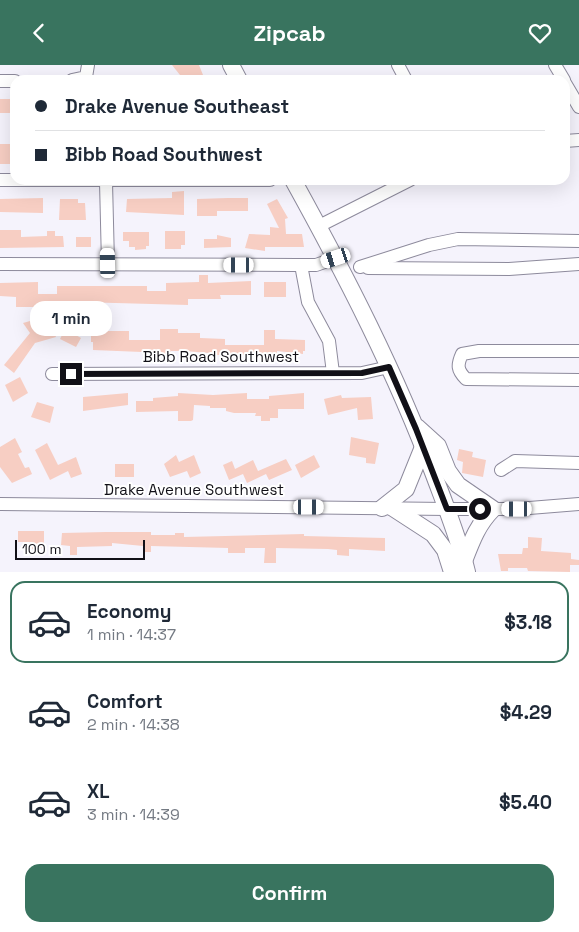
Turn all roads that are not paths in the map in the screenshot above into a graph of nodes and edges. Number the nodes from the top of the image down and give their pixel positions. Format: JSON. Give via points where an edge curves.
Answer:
{"nodes":[{"id":1,"x":570,"y":91,"type":"edge"},
{"id":2,"x":579,"y":107,"type":"edge"},
{"id":3,"x":106,"y":185,"type":"edge"},
{"id":4,"x":296,"y":185,"type":"edge"},
{"id":5,"x":400,"y":185,"type":"edge"},
{"id":6,"x":319,"y":226,"type":"junction"},
{"id":7,"x":579,"y":241,"type":"edge"},
{"id":8,"x":336,"y":258,"type":"junction"},
{"id":9,"x":108,"y":263,"type":"junction"},
{"id":10,"x":0,"y":264,"type":"edge"},
{"id":11,"x":579,"y":264,"type":"edge"},
{"id":12,"x":301,"y":265,"type":"junction"},
{"id":13,"x":579,"y":351,"type":"edge"},
{"id":14,"x":389,"y":367,"type":"junction"},
{"id":15,"x":333,"y":373,"type":"junction"},
{"id":16,"x":52,"y":374,"type":"dead end"},
{"id":17,"x":579,"y":380,"type":"edge"},
{"id":18,"x":415,"y":426,"type":"junction"},
{"id":19,"x":424,"y":447,"type":"junction"},
{"id":20,"x":579,"y":463,"type":"edge"},
{"id":21,"x":501,"y":470,"type":"dead end"},
{"id":22,"x":0,"y":504,"type":"edge"},
{"id":23,"x":579,"y":504,"type":"edge"},
{"id":24,"x":388,"y":508,"type":"junction"},
{"id":25,"x":447,"y":509,"type":"junction"},
{"id":26,"x":494,"y":509,"type":"junction"},
{"id":27,"x":466,"y":566,"type":"edge"},
{"id":28,"x":452,"y":572,"type":"edge"}],
"edges":[{"from":1,"to":2,"type":"street"},
{"from":3,"to":9,"type":"street"},
{"from":4,"to":6,"type":"main road"},
{"from":5,"to":6,"type":"street"},
{"from":6,"to":8,"type":"main road"},
{"from":7,"to":11,"type":"street","via":[[458,239],[360,267],[509,269]]},
{"from":8,"to":12,"type":"street","via":[[316,265]]},
{"from":8,"to":14,"type":"main road"},
{"from":9,"to":10,"type":"street"},
{"from":9,"to":12,"type":"street"},
{"from":12,"to":15,"type":"street","via":[[308,302],[329,341]]},
{"from":13,"to":17,"type":"street","via":[[479,351],[462,354],[458,363],[459,373],[466,379]]},
{"from":14,"to":15,"type":"street","name":"Bibb Road Southwest","via":[[362,373]]},
{"from":14,"to":18,"type":"main road"},
{"from":15,"to":16,"type":"street","name":"Bibb Road Southwest"},
{"from":18,"to":19,"type":"main road"},
{"from":18,"to":26,"type":"main road","via":[[438,446],[448,471],[458,485]]},
{"from":19,"to":24,"type":"main road","via":[[406,489]]},
{"from":19,"to":25,"type":"main road"},
{"from":20,"to":21,"type":"street","via":[[514,461]]},
{"from":22,"to":24,"type":"street","name":"Drake Avenue Southwest"},
{"from":23,"to":26,"type":"street","name":"Drake Avenue Southwest"},
{"from":24,"to":25,"type":"street","name":"Drake Avenue Southwest"},
{"from":24,"to":28,"type":"main road","via":[[433,534],[445,549]]},
{"from":25,"to":26,"type":"street","name":"Drake Avenue Southwest"},
{"from":25,"to":27,"type":"main road"},
{"from":26,"to":27,"type":"main road","via":[[483,518],[475,532]]}]}
